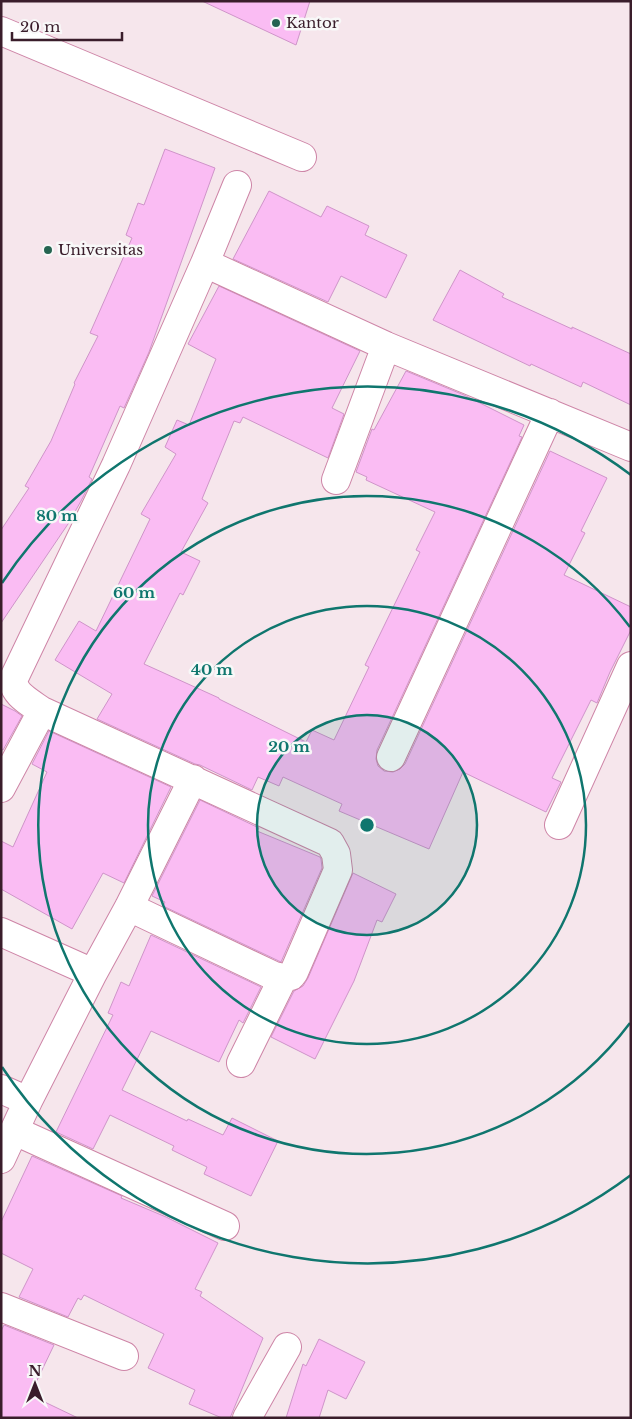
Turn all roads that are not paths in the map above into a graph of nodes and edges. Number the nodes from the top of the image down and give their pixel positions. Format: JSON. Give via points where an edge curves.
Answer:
{"nodes":[{"id":1,"x":1,"y":31,"type":"edge"},
{"id":2,"x":302,"y":157,"type":"dead end"},
{"id":3,"x":236,"y":185,"type":"dead end"},
{"id":4,"x":205,"y":263,"type":"junction"},
{"id":5,"x":386,"y":346,"type":"junction"},
{"id":6,"x":550,"y":414,"type":"junction"},
{"id":7,"x":631,"y":447,"type":"edge"},
{"id":8,"x":336,"y":480,"type":"dead end"},
{"id":9,"x":631,"y":666,"type":"edge"},
{"id":10,"x":42,"y":711,"type":"junction"},
{"id":11,"x":391,"y":758,"type":"dead end"},
{"id":12,"x":193,"y":779,"type":"junction"},
{"id":13,"x":1,"y":788,"type":"edge"},
{"id":14,"x":559,"y":825,"type":"dead end"},
{"id":15,"x":129,"y":907,"type":"junction"},
{"id":16,"x":1,"y":932,"type":"edge"},
{"id":17,"x":93,"y":973,"type":"junction"},
{"id":18,"x":284,"y":978,"type":"junction"},
{"id":19,"x":241,"y":1063,"type":"dead end"},
{"id":20,"x":1,"y":1090,"type":"edge"},
{"id":21,"x":28,"y":1102,"type":"junction"},
{"id":22,"x":15,"y":1130,"type":"junction"},
{"id":23,"x":1,"y":1159,"type":"edge"},
{"id":24,"x":225,"y":1226,"type":"dead end"},
{"id":25,"x":1,"y":1307,"type":"edge"},
{"id":26,"x":287,"y":1347,"type":"dead end"},
{"id":27,"x":124,"y":1356,"type":"dead end"},
{"id":28,"x":247,"y":1418,"type":"edge"}],
"edges":[{"from":1,"to":2,"type":"street"},
{"from":3,"to":4,"type":"street"},
{"from":4,"to":5,"type":"street"},
{"from":4,"to":10,"type":"street","via":[[116,465],[14,678],[15,689]]},
{"from":5,"to":6,"type":"street"},
{"from":5,"to":8,"type":"street"},
{"from":6,"to":7,"type":"street"},
{"from":6,"to":11,"type":"street"},
{"from":9,"to":14,"type":"street"},
{"from":10,"to":12,"type":"street"},
{"from":10,"to":13,"type":"street"},
{"from":12,"to":15,"type":"street"},
{"from":12,"to":18,"type":"street","via":[[330,844],[336,854],[338,870],[294,972]]},
{"from":15,"to":17,"type":"street"},
{"from":15,"to":18,"type":"street"},
{"from":16,"to":17,"type":"street"},
{"from":17,"to":21,"type":"street"},
{"from":18,"to":19,"type":"street"},
{"from":20,"to":21,"type":"street"},
{"from":21,"to":22,"type":"street"},
{"from":22,"to":23,"type":"street"},
{"from":22,"to":24,"type":"street"},
{"from":25,"to":27,"type":"street"},
{"from":26,"to":28,"type":"street"}]}
